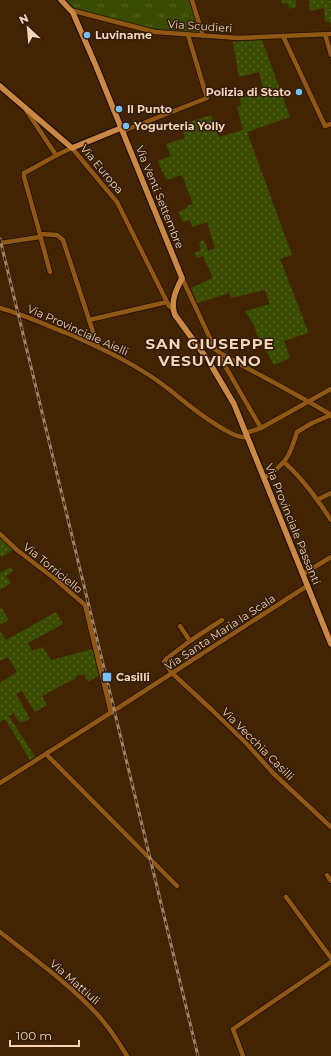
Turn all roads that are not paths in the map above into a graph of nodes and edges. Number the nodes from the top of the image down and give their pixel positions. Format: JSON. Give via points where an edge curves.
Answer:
{"nodes":[{"id":1,"x":61,"y":0,"type":"edge"},
{"id":2,"x":192,"y":0,"type":"edge"},
{"id":3,"x":72,"y":11,"type":"junction"},
{"id":4,"x":325,"y":34,"type":"junction"},
{"id":5,"x":331,"y":34,"type":"edge"},
{"id":6,"x":188,"y":35,"type":"junction"},
{"id":7,"x":203,"y":36,"type":"junction"},
{"id":8,"x":283,"y":36,"type":"junction"},
{"id":9,"x":331,"y":55,"type":"edge"},
{"id":10,"x":0,"y":86,"type":"edge"},
{"id":11,"x":22,"y":105,"type":"junction"},
{"id":12,"x":331,"y":124,"type":"edge"},
{"id":13,"x":122,"y":129,"type":"junction"},
{"id":14,"x":72,"y":148,"type":"junction"},
{"id":15,"x":56,"y":155,"type":"junction"},
{"id":16,"x":40,"y":236,"type":"junction"},
{"id":17,"x":0,"y":243,"type":"edge"},
{"id":18,"x":50,"y":272,"type":"dead end"},
{"id":19,"x":182,"y":278,"type":"junction"},
{"id":20,"x":167,"y":302,"type":"junction"},
{"id":21,"x":0,"y":308,"type":"edge"},
{"id":22,"x":172,"y":308,"type":"junction"},
{"id":23,"x":90,"y":320,"type":"junction"},
{"id":24,"x":98,"y":347,"type":"junction"},
{"id":25,"x":220,"y":352,"type":"junction"},
{"id":26,"x":331,"y":390,"type":"edge"},
{"id":27,"x":309,"y":402,"type":"junction"},
{"id":28,"x":331,"y":415,"type":"edge"},
{"id":29,"x":261,"y":428,"type":"junction"},
{"id":30,"x":247,"y":435,"type":"junction"},
{"id":31,"x":284,"y":462,"type":"junction"},
{"id":32,"x":264,"y":478,"type":"junction"},
{"id":33,"x":331,"y":493,"type":"edge"},
{"id":34,"x":317,"y":500,"type":"junction"},
{"id":35,"x":331,"y":520,"type":"edge"},
{"id":36,"x":0,"y":534,"type":"edge"},
{"id":37,"x":331,"y":556,"type":"edge"},
{"id":38,"x":303,"y":574,"type":"junction"},
{"id":39,"x":308,"y":586,"type":"junction"},
{"id":40,"x":222,"y":620,"type":"dead end"},
{"id":41,"x":180,"y":626,"type":"dead end"},
{"id":42,"x":190,"y":641,"type":"junction"},
{"id":43,"x":331,"y":644,"type":"edge"},
{"id":44,"x":172,"y":674,"type":"junction"},
{"id":45,"x":111,"y":713,"type":"junction"},
{"id":46,"x":46,"y":754,"type":"junction"},
{"id":47,"x":0,"y":782,"type":"edge"},
{"id":48,"x":331,"y":827,"type":"edge"},
{"id":49,"x":327,"y":875,"type":"dead end"},
{"id":50,"x":331,"y":881,"type":"edge"},
{"id":51,"x":177,"y":886,"type":"dead end"},
{"id":52,"x":286,"y":897,"type":"dead end"},
{"id":53,"x":0,"y":932,"type":"edge"},
{"id":54,"x":331,"y":958,"type":"edge"},
{"id":55,"x":331,"y":962,"type":"edge"},
{"id":56,"x":127,"y":1056,"type":"edge"},
{"id":57,"x":243,"y":1056,"type":"edge"}],
"edges":[{"from":1,"to":3,"type":"main road","name":"Via Venti Settembre"},
{"from":2,"to":7,"type":"street"},
{"from":3,"to":6,"type":"street","name":"Via Scudieri","via":[[155,32]]},
{"from":3,"to":13,"type":"main road","name":"Via Venti Settembre"},
{"from":4,"to":5,"type":"street","name":"Via Scudieri"},
{"from":4,"to":8,"type":"street","name":"Via Scudieri"},
{"from":4,"to":9,"type":"street"},
{"from":6,"to":7,"type":"street","name":"Via Scudieri"},
{"from":6,"to":13,"type":"street","via":[[207,98]]},
{"from":7,"to":8,"type":"street","name":"Via Scudieri"},
{"from":8,"to":12,"type":"street","via":[[325,126]]},
{"from":10,"to":11,"type":"main road","name":"Via Europa"},
{"from":11,"to":14,"type":"main road","name":"Via Europa"},
{"from":11,"to":15,"type":"street"},
{"from":13,"to":14,"type":"main road"},
{"from":13,"to":19,"type":"main road","name":"Via Venti Settembre"},
{"from":14,"to":15,"type":"street"},
{"from":14,"to":20,"type":"street","name":"Via Europa","via":[[117,202]]},
{"from":15,"to":16,"type":"street","via":[[24,173]]},
{"from":16,"to":17,"type":"street"},
{"from":16,"to":18,"type":"street"},
{"from":16,"to":23,"type":"street","via":[[57,235],[63,240]]},
{"from":19,"to":22,"type":"main road"},
{"from":19,"to":25,"type":"street","via":[[213,346]]},
{"from":20,"to":22,"type":"street","name":"Via Europa"},
{"from":20,"to":23,"type":"street"},
{"from":21,"to":24,"type":"street","name":"Via Provinciale Aielli","via":[[24,315]]},
{"from":22,"to":30,"type":"main road","name":"Via Provinciale Passanti","via":[[226,389]]},
{"from":23,"to":24,"type":"street"},
{"from":24,"to":30,"type":"street","name":"Via Provinciale Aielli","via":[[155,378],[208,419],[237,436]]},
{"from":25,"to":27,"type":"street"},
{"from":25,"to":29,"type":"street","via":[[221,359]]},
{"from":26,"to":27,"type":"street"},
{"from":27,"to":28,"type":"street"},
{"from":27,"to":29,"type":"street"},
{"from":28,"to":31,"type":"street","via":[[312,422],[297,432],[291,453]]},
{"from":29,"to":30,"type":"street"},
{"from":30,"to":32,"type":"main road","name":"Via Provinciale Passanti"},
{"from":31,"to":32,"type":"street"},
{"from":31,"to":34,"type":"street"},
{"from":32,"to":38,"type":"main road","name":"Via Provinciale Passanti"},
{"from":33,"to":34,"type":"street"},
{"from":34,"to":35,"type":"street"},
{"from":36,"to":45,"type":"street","name":"Via Torriciello","via":[[85,605]]},
{"from":37,"to":38,"type":"street"},
{"from":38,"to":39,"type":"main road","name":"Via Provinciale Passanti"},
{"from":39,"to":43,"type":"main road","name":"Via Provinciale Passanti"},
{"from":39,"to":44,"type":"street","name":"Via Santa Maria la Scala"},
{"from":40,"to":42,"type":"street"},
{"from":41,"to":42,"type":"street"},
{"from":42,"to":44,"type":"street","via":[[164,662]]},
{"from":44,"to":45,"type":"street","name":"Via Santa Maria la Scala"},
{"from":44,"to":48,"type":"street","name":"Via Vecchia Casilli"},
{"from":45,"to":46,"type":"street","name":"Via Santa Maria la Scala"},
{"from":46,"to":47,"type":"street","name":"Via Santa Maria la Scala"},
{"from":46,"to":51,"type":"street"},
{"from":49,"to":50,"type":"street"},
{"from":52,"to":54,"type":"street"},
{"from":53,"to":56,"type":"street","name":"Via Mattiuli","via":[[88,1005],[114,1035]]},
{"from":55,"to":57,"type":"street","via":[[233,1029]]}]}
